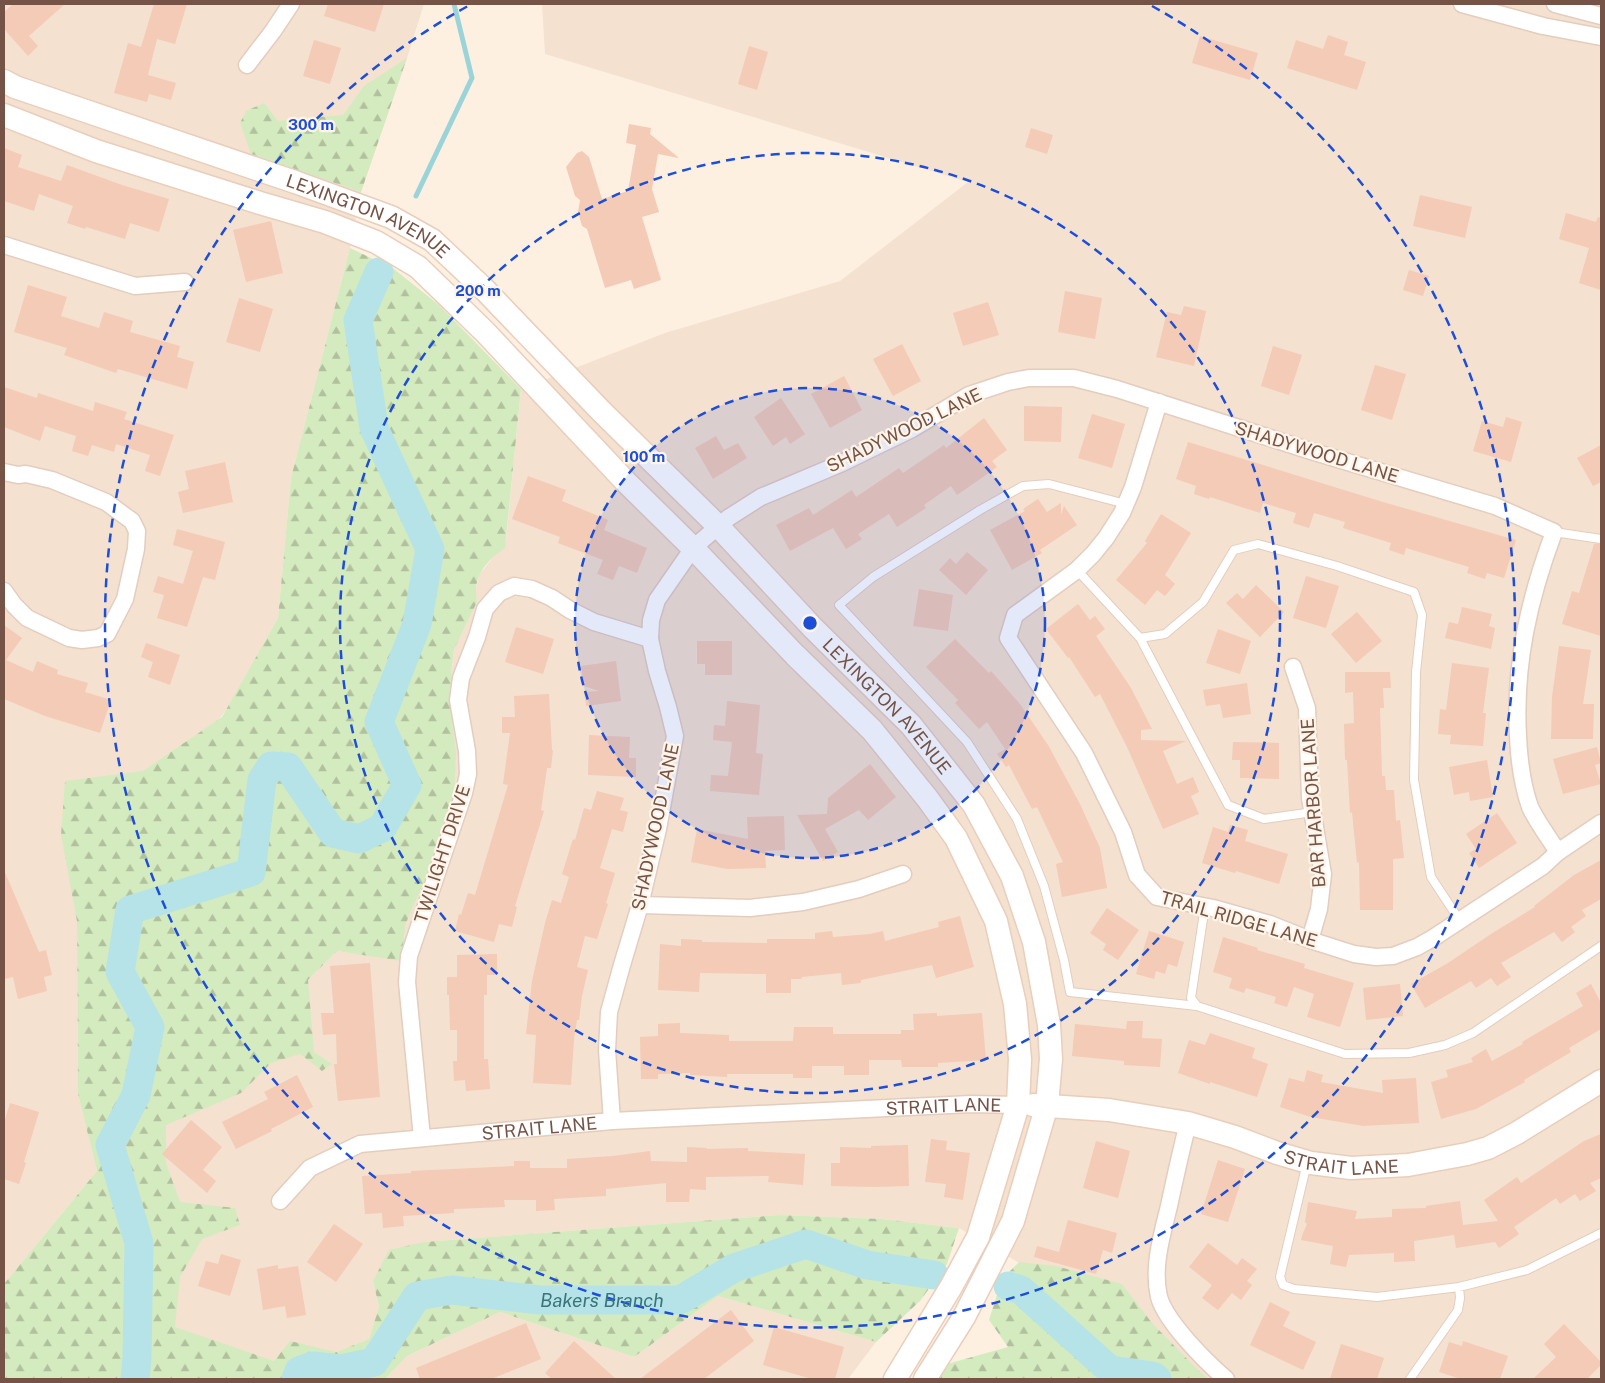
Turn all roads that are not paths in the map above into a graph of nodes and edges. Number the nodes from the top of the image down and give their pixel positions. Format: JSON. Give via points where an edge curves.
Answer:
{"nodes":[{"id":1,"x":291,"y":4,"type":"edge"},
{"id":2,"x":1462,"y":4,"type":"edge"},
{"id":3,"x":1555,"y":4,"type":"edge"},
{"id":4,"x":1601,"y":16,"type":"edge"},
{"id":5,"x":1601,"y":37,"type":"edge"},
{"id":6,"x":247,"y":65,"type":"dead end"},
{"id":7,"x":4,"y":81,"type":"edge"},
{"id":8,"x":4,"y":116,"type":"edge"},
{"id":9,"x":4,"y":244,"type":"edge"},
{"id":10,"x":185,"y":282,"type":"dead end"},
{"id":11,"x":1159,"y":402,"type":"junction"},
{"id":12,"x":4,"y":472,"type":"edge"},
{"id":13,"x":1126,"y":504,"type":"junction"},
{"id":14,"x":718,"y":526,"type":"junction"},
{"id":15,"x":1554,"y":532,"type":"junction"},
{"id":16,"x":1601,"y":539,"type":"edge"},
{"id":17,"x":693,"y":548,"type":"junction"},
{"id":18,"x":1078,"y":570,"type":"junction"},
{"id":19,"x":4,"y":590,"type":"edge"},
{"id":20,"x":1140,"y":638,"type":"junction"},
{"id":21,"x":650,"y":639,"type":"junction"},
{"id":22,"x":1293,"y":667,"type":"dead end"},
{"id":23,"x":1313,"y":812,"type":"junction"},
{"id":24,"x":1601,"y":823,"type":"edge"},
{"id":25,"x":1558,"y":852,"type":"junction"},
{"id":26,"x":903,"y":874,"type":"dead end"},
{"id":27,"x":640,"y":905,"type":"junction"},
{"id":28,"x":1205,"y":906,"type":"junction"},
{"id":29,"x":1460,"y":920,"type":"junction"},
{"id":30,"x":1310,"y":940,"type":"junction"},
{"id":31,"x":1601,"y":946,"type":"edge"},
{"id":32,"x":1197,"y":1006,"type":"junction"},
{"id":33,"x":1601,"y":1081,"type":"edge"},
{"id":34,"x":1018,"y":1105,"type":"junction"},
{"id":35,"x":1047,"y":1105,"type":"junction"},
{"id":36,"x":612,"y":1121,"type":"junction"},
{"id":37,"x":1188,"y":1123,"type":"junction"},
{"id":38,"x":422,"y":1138,"type":"junction"},
{"id":39,"x":1308,"y":1162,"type":"junction"},
{"id":40,"x":280,"y":1201,"type":"dead end"},
{"id":41,"x":1601,"y":1233,"type":"edge"},
{"id":42,"x":1459,"y":1287,"type":"junction"},
{"id":43,"x":895,"y":1379,"type":"edge"},
{"id":44,"x":925,"y":1379,"type":"edge"},
{"id":45,"x":1226,"y":1379,"type":"edge"},
{"id":46,"x":1410,"y":1379,"type":"edge"}],
"edges":[{"from":1,"to":6,"type":"street"},
{"from":2,"to":5,"type":"street","via":[[1543,26]]},
{"from":3,"to":4,"type":"street"},
{"from":7,"to":14,"type":"street","name":"LEXINGTON AVENUE","via":[[391,217],[432,240]]},
{"from":8,"to":17,"type":"street","name":"LEXINGTON AVENUE","via":[[96,151],[325,222],[376,242],[418,267]]},
{"from":9,"to":10,"type":"street","via":[[135,286]]},
{"from":11,"to":13,"type":"street","name":"TRAIL RIDGE LANE"},
{"from":11,"to":14,"type":"street","name":"SHADYWOOD LANE","via":[[1074,378],[1029,378],[1008,382],[969,395],[912,429],[761,498]]},
{"from":11,"to":15,"type":"street","name":"SHADYWOOD LANE","via":[[1495,506]]},
{"from":12,"to":19,"type":"street","via":[[52,480],[106,502],[132,521],[136,531],[136,549],[125,599],[107,634],[82,640],[69,638],[27,618]]},
{"from":13,"to":18,"type":"street","name":"TRAIL RIDGE LANE","via":[[1106,538]]},
{"from":13,"to":32,"type":"lane","via":[[1049,484],[1023,486],[873,578],[839,604],[967,742],[1016,820],[1044,886],[1070,992]]},
{"from":14,"to":17,"type":"street","name":"SHADYWOOD LANE"},
{"from":14,"to":35,"type":"street","name":"LEXINGTON AVENUE","via":[[813,628],[911,725],[974,805],[1012,876],[1034,942],[1049,1025],[1051,1059]]},
{"from":15,"to":16,"type":"lane"},
{"from":15,"to":25,"type":"street","via":[[1526,627],[1516,711],[1519,765],[1531,807]]},
{"from":17,"to":21,"type":"street","name":"SHADYWOOD LANE","via":[[658,600],[651,620]]},
{"from":17,"to":34,"type":"street","name":"LEXINGTON AVENUE","via":[[872,730],[956,838],[996,921],[1016,1004],[1020,1059]]},
{"from":18,"to":20,"type":"lane"},
{"from":18,"to":28,"type":"street","name":"TRAIL RIDGE LANE","via":[[1015,615],[1008,638],[1084,753],[1123,832],[1137,875],[1157,897]]},
{"from":20,"to":23,"type":"lane","via":[[1228,805],[1264,819]]},
{"from":20,"to":29,"type":"lane","via":[[1165,634],[1203,602],[1234,550],[1258,544],[1414,592],[1422,615],[1416,672],[1414,780],[1431,877]]},
{"from":21,"to":27,"type":"street","name":"SHADYWOOD LANE","via":[[675,736]]},
{"from":21,"to":38,"type":"street","name":"TWILIGHT DRIVE","via":[[594,622],[532,589],[514,586],[499,593],[485,609],[461,678],[458,700],[467,750],[468,774],[464,794],[409,956],[407,982]]},
{"from":22,"to":23,"type":"street","name":"BAR HARBOR LANE","via":[[1307,708]]},
{"from":23,"to":30,"type":"street","name":"BAR HARBOR LANE","via":[[1322,874],[1319,909]]},
{"from":24,"to":25,"type":"street","name":"TRAIL RIDGE LANE"},
{"from":25,"to":29,"type":"street","name":"TRAIL RIDGE LANE","via":[[1543,866]]},
{"from":26,"to":27,"type":"street","via":[[859,889],[803,902],[750,908]]},
{"from":27,"to":36,"type":"street","name":"SHADYWOOD LANE","via":[[609,1012],[607,1050]]},
{"from":28,"to":30,"type":"street","name":"TRAIL RIDGE LANE","via":[[1270,924]]},
{"from":28,"to":32,"type":"lane","via":[[1191,998]]},
{"from":29,"to":30,"type":"street","name":"TRAIL RIDGE LANE","via":[[1417,947],[1393,956],[1354,954]]},
{"from":31,"to":32,"type":"lane","via":[[1473,1034],[1445,1045],[1409,1053],[1345,1054]]},
{"from":33,"to":39,"type":"street","name":"STRAIT LANE","via":[[1517,1133],[1488,1148],[1467,1154],[1408,1165],[1351,1168]]},
{"from":34,"to":35,"type":"street","name":"STRAIT LANE"},
{"from":34,"to":36,"type":"street","name":"STRAIT LANE","via":[[971,1104]]},
{"from":34,"to":43,"type":"street","name":"LEXINGTON AVENUE","via":[[978,1237]]},
{"from":35,"to":37,"type":"street","name":"STRAIT LANE","via":[[1108,1110]]},
{"from":35,"to":44,"type":"street","name":"LEXINGTON AVENUE","via":[[1013,1221],[964,1317]]},
{"from":36,"to":38,"type":"street","name":"STRAIT LANE"},
{"from":37,"to":39,"type":"street","name":"STRAIT LANE"},
{"from":37,"to":45,"type":"street","via":[[1160,1245],[1157,1284],[1169,1319]]},
{"from":38,"to":40,"type":"street","name":"STRAIT LANE","via":[[360,1144],[310,1168]]},
{"from":39,"to":42,"type":"lane","via":[[1280,1276],[1283,1285],[1294,1289],[1377,1297]]},
{"from":41,"to":42,"type":"lane","via":[[1527,1270]]},
{"from":42,"to":46,"type":"lane","via":[[1458,1310]]}]}
